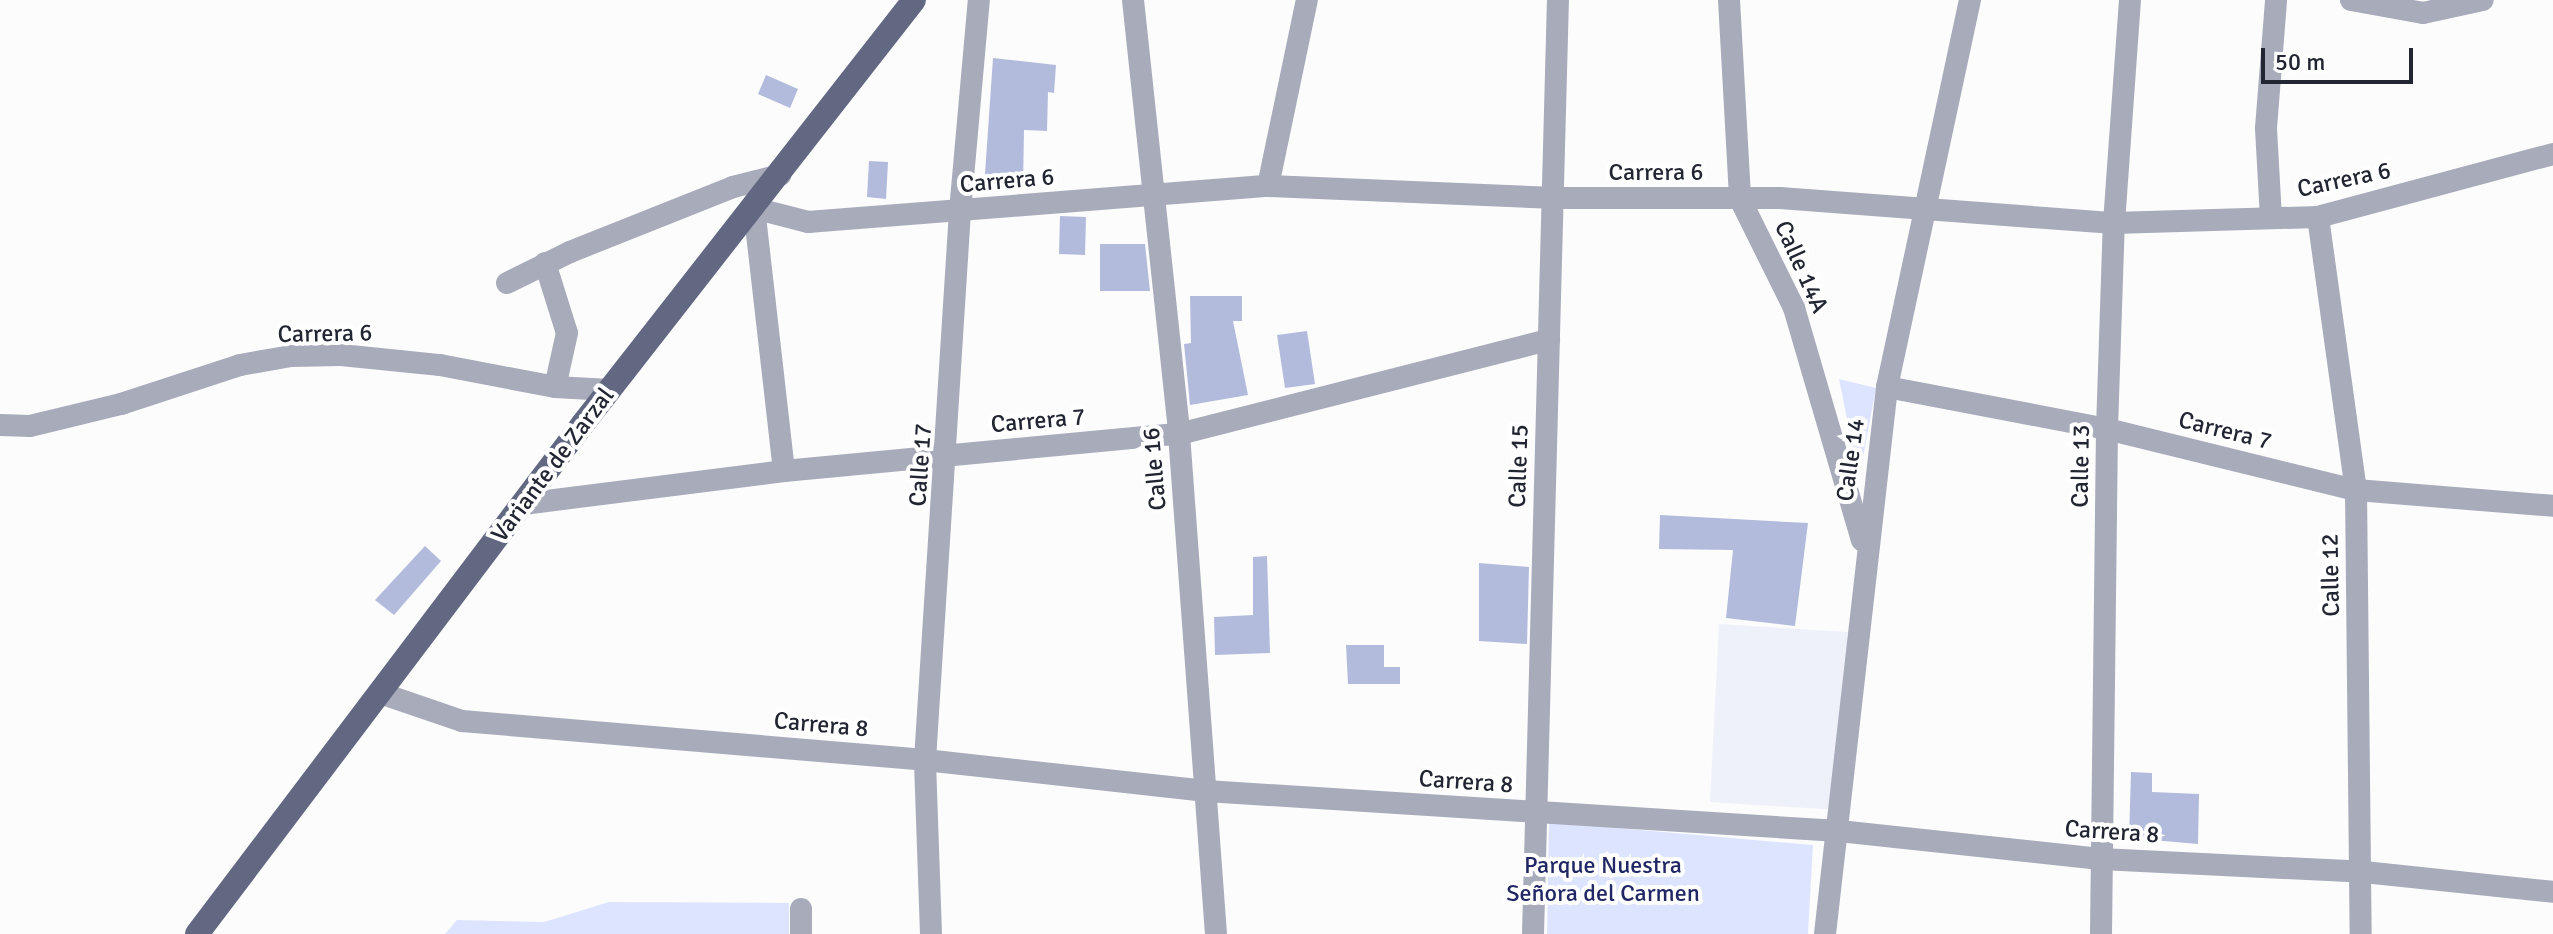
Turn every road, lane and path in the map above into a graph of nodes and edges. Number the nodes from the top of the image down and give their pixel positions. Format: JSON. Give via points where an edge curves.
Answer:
{"nodes":[{"id":1,"x":914,"y":0,"type":"edge"},
{"id":2,"x":979,"y":0,"type":"edge"},
{"id":3,"x":1133,"y":0,"type":"edge"},
{"id":4,"x":1307,"y":0,"type":"edge"},
{"id":5,"x":1558,"y":0,"type":"edge"},
{"id":6,"x":1729,"y":0,"type":"edge"},
{"id":7,"x":1970,"y":0,"type":"edge"},
{"id":8,"x":2130,"y":0,"type":"edge"},
{"id":9,"x":2276,"y":0,"type":"edge"},
{"id":10,"x":2351,"y":0,"type":"edge"},
{"id":11,"x":2483,"y":0,"type":"edge"},
{"id":12,"x":2553,"y":154,"type":"edge"},
{"id":13,"x":780,"y":175,"type":"junction"},
{"id":14,"x":1268,"y":186,"type":"junction"},
{"id":15,"x":1150,"y":196,"type":"junction"},
{"id":16,"x":1550,"y":198,"type":"junction"},
{"id":17,"x":1740,"y":199,"type":"junction"},
{"id":18,"x":754,"y":208,"type":"junction"},
{"id":19,"x":1926,"y":210,"type":"junction"},
{"id":20,"x":960,"y":211,"type":"junction"},
{"id":21,"x":2318,"y":217,"type":"junction"},
{"id":22,"x":2271,"y":218,"type":"junction"},
{"id":23,"x":2114,"y":223,"type":"junction"},
{"id":24,"x":545,"y":263,"type":"junction"},
{"id":25,"x":507,"y":283,"type":"dead end"},
{"id":26,"x":1549,"y":340,"type":"junction"},
{"id":27,"x":555,"y":387,"type":"junction"},
{"id":28,"x":1887,"y":387,"type":"junction"},
{"id":29,"x":610,"y":390,"type":"junction"},
{"id":30,"x":0,"y":425,"type":"edge"},
{"id":31,"x":2107,"y":429,"type":"junction"},
{"id":32,"x":1179,"y":434,"type":"junction"},
{"id":33,"x":949,"y":456,"type":"junction"},
{"id":34,"x":784,"y":471,"type":"junction"},
{"id":35,"x":2356,"y":490,"type":"junction"},
{"id":36,"x":523,"y":504,"type":"junction"},
{"id":37,"x":2553,"y":506,"type":"edge"},
{"id":38,"x":1865,"y":550,"type":"junction"},
{"id":39,"x":380,"y":693,"type":"junction"},
{"id":40,"x":925,"y":760,"type":"junction"},
{"id":41,"x":1206,"y":791,"type":"junction"},
{"id":42,"x":1534,"y":813,"type":"junction"},
{"id":43,"x":1839,"y":831,"type":"junction"},
{"id":44,"x":2101,"y":859,"type":"junction"},
{"id":45,"x":2364,"y":872,"type":"junction"},
{"id":46,"x":2553,"y":892,"type":"edge"},
{"id":47,"x":801,"y":909,"type":"dead end"},
{"id":48,"x":197,"y":934,"type":"edge"},
{"id":49,"x":801,"y":934,"type":"edge"},
{"id":50,"x":931,"y":934,"type":"edge"},
{"id":51,"x":1216,"y":934,"type":"edge"},
{"id":52,"x":1533,"y":934,"type":"edge"},
{"id":53,"x":1825,"y":934,"type":"edge"},
{"id":54,"x":2101,"y":934,"type":"edge"},
{"id":55,"x":2361,"y":934,"type":"edge"}],
"edges":[{"from":1,"to":13,"type":"main road","name":"Variante de Zarzal"},
{"from":2,"to":20,"type":"street","name":"Calle 17"},
{"from":3,"to":15,"type":"street","name":"Calle 16"},
{"from":4,"to":14,"type":"street"},
{"from":5,"to":16,"type":"street","name":"Calle 15"},
{"from":6,"to":17,"type":"street","name":"Calle 14A"},
{"from":7,"to":19,"type":"street","name":"Calle 14"},
{"from":8,"to":23,"type":"street","name":"Calle 13"},
{"from":9,"to":22,"type":"street","via":[[2266,128]]},
{"from":10,"to":11,"type":"street","via":[[2423,13]]},
{"from":12,"to":21,"type":"street","name":"Carrera 6"},
{"from":13,"to":18,"type":"main road","name":"Variante de Zarzal"},
{"from":13,"to":24,"type":"street","via":[[733,187]]},
{"from":14,"to":15,"type":"street","name":"Carrera 6"},
{"from":14,"to":16,"type":"street","name":"Carrera 6"},
{"from":15,"to":20,"type":"street","name":"Carrera 6"},
{"from":15,"to":32,"type":"street","name":"Calle 16"},
{"from":16,"to":17,"type":"street","name":"Carrera 6"},
{"from":16,"to":26,"type":"street","name":"Calle 15"},
{"from":17,"to":19,"type":"street","name":"Carrera 6"},
{"from":17,"to":38,"type":"street","name":"Calle 14A","via":[[1794,308]]},
{"from":18,"to":20,"type":"street","name":"Carrera 6","via":[[808,222]]},
{"from":18,"to":29,"type":"main road","name":"Variante de Zarzal"},
{"from":18,"to":34,"type":"street"},
{"from":19,"to":23,"type":"street","name":"Carrera 6"},
{"from":19,"to":28,"type":"street","name":"Calle 14"},
{"from":20,"to":33,"type":"street","name":"Calle 17"},
{"from":21,"to":22,"type":"street","name":"Carrera 6"},
{"from":21,"to":35,"type":"street","name":"Calle 12"},
{"from":22,"to":23,"type":"street","name":"Carrera 6"},
{"from":23,"to":31,"type":"street","name":"Calle 13"},
{"from":24,"to":25,"type":"street"},
{"from":24,"to":27,"type":"street","via":[[567,333]]},
{"from":26,"to":32,"type":"street","name":"Carrera 7"},
{"from":26,"to":42,"type":"street","name":"Calle 15"},
{"from":27,"to":29,"type":"street","name":"Carrera 6"},
{"from":27,"to":30,"type":"street","name":"Carrera 6","via":[[440,365],[341,355],[291,356],[240,365],[121,404],[30,426]]},
{"from":28,"to":31,"type":"street","name":"Carrera 7"},
{"from":28,"to":38,"type":"street","name":"Calle 14"},
{"from":29,"to":36,"type":"main road","name":"Variante de Zarzal"},
{"from":31,"to":35,"type":"street","name":"Carrera 7"},
{"from":31,"to":44,"type":"street","name":"Calle 13"},
{"from":32,"to":33,"type":"street","name":"Carrera 7"},
{"from":32,"to":41,"type":"street","name":"Calle 16"},
{"from":33,"to":34,"type":"street","name":"Carrera 7"},
{"from":33,"to":40,"type":"street","name":"Calle 17"},
{"from":34,"to":36,"type":"street","name":"Carrera 7"},
{"from":35,"to":37,"type":"street","name":"Carrera 7"},
{"from":35,"to":45,"type":"street","name":"Calle 12"},
{"from":36,"to":39,"type":"main road","name":"Variante de Zarzal"},
{"from":38,"to":43,"type":"street","name":"Calle 14"},
{"from":39,"to":40,"type":"street","name":"Carrera 8","via":[[462,721]]},
{"from":39,"to":48,"type":"main road","name":"Variante de Zarzal"},
{"from":40,"to":41,"type":"street","name":"Carrera 8"},
{"from":40,"to":50,"type":"street","name":"Calle 17"},
{"from":41,"to":42,"type":"street","name":"Carrera 8"},
{"from":41,"to":51,"type":"street","name":"Calle 16"},
{"from":42,"to":43,"type":"street","name":"Carrera 8"},
{"from":42,"to":52,"type":"street","name":"Calle 15"},
{"from":43,"to":44,"type":"street","name":"Carrera 8"},
{"from":43,"to":53,"type":"street","name":"Calle 14"},
{"from":44,"to":45,"type":"street","name":"Carrera 8"},
{"from":44,"to":54,"type":"street","name":"Calle 13"},
{"from":45,"to":46,"type":"street","name":"Carrera 8"},
{"from":45,"to":55,"type":"street","name":"Calle 12"},
{"from":47,"to":49,"type":"street"}]}
